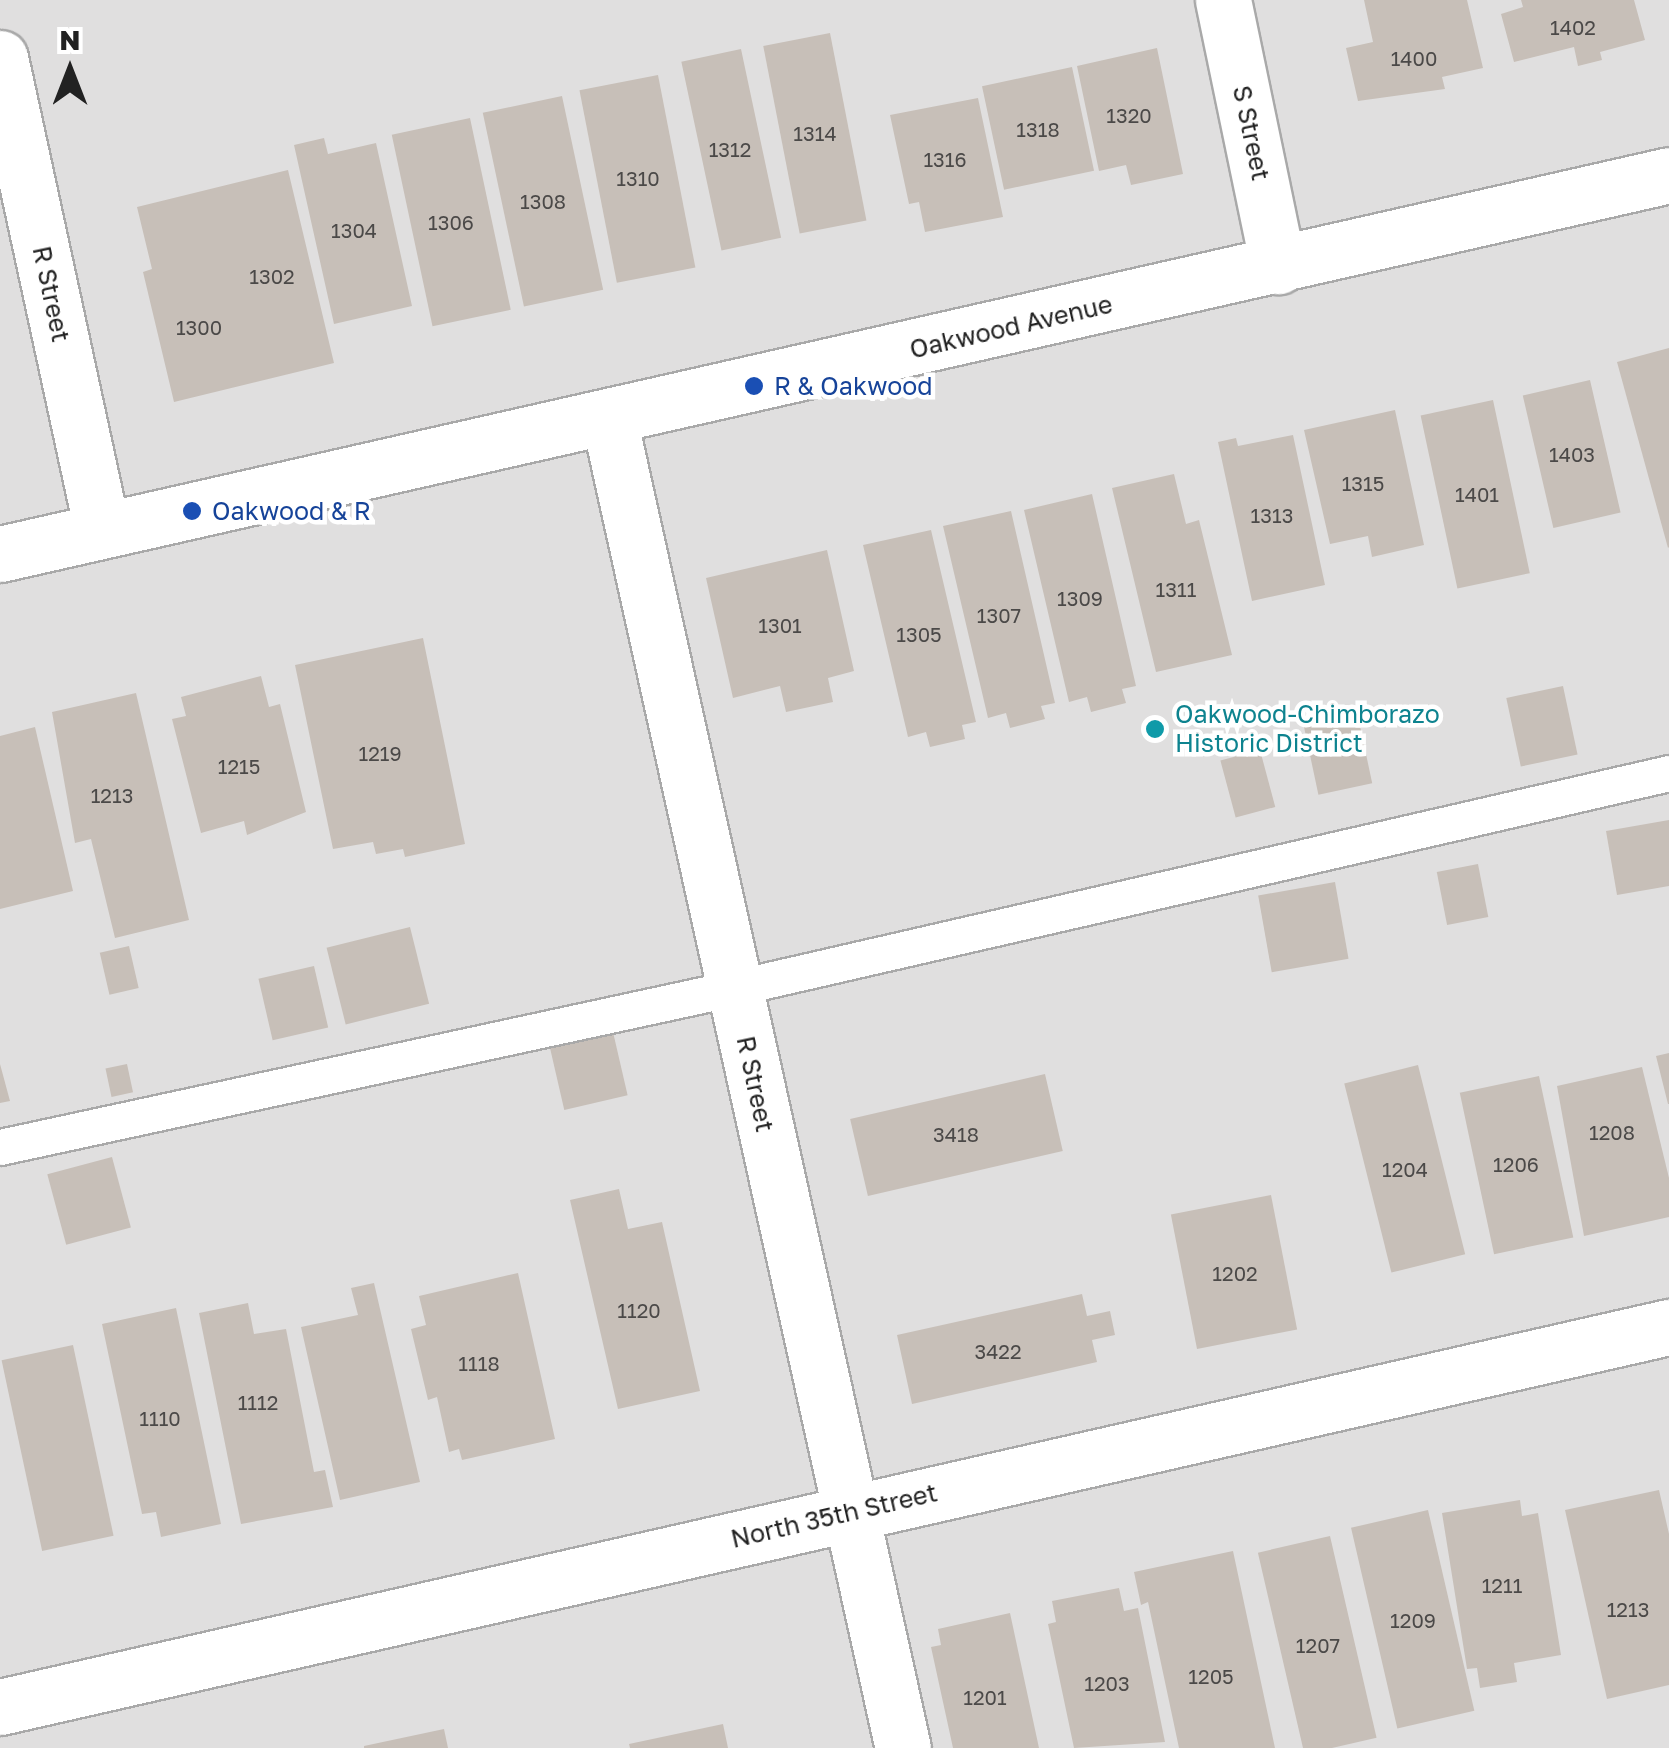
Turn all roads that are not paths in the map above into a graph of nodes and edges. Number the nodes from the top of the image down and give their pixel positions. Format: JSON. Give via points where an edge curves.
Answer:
{"nodes":[{"id":1,"x":1223,"y":0,"type":"edge"},
{"id":2,"x":0,"y":58,"type":"edge"},
{"id":3,"x":1669,"y":174,"type":"edge"},
{"id":4,"x":1278,"y":266,"type":"junction"},
{"id":5,"x":609,"y":420,"type":"junction"},
{"id":6,"x":102,"y":530,"type":"junction"},
{"id":7,"x":0,"y":554,"type":"edge"},
{"id":8,"x":1669,"y":773,"type":"edge"},
{"id":9,"x":734,"y":988,"type":"junction"},
{"id":10,"x":0,"y":1147,"type":"edge"},
{"id":11,"x":1669,"y":1327,"type":"edge"},
{"id":12,"x":851,"y":1513,"type":"junction"},
{"id":13,"x":0,"y":1706,"type":"edge"},
{"id":14,"x":903,"y":1748,"type":"edge"}],
"edges":[{"from":1,"to":4,"type":"street","name":"S Street"},
{"from":2,"to":6,"type":"street","name":"R Street"},
{"from":3,"to":4,"type":"street","name":"Oakwood Avenue"},
{"from":4,"to":5,"type":"street","name":"Oakwood Avenue"},
{"from":5,"to":6,"type":"street","name":"Oakwood Avenue"},
{"from":5,"to":9,"type":"street","name":"R Street"},
{"from":6,"to":7,"type":"street","name":"Oakwood Avenue"},
{"from":8,"to":9,"type":"lane"},
{"from":9,"to":10,"type":"lane"},
{"from":9,"to":12,"type":"street","name":"R Street"},
{"from":11,"to":12,"type":"street","name":"North 35th Street"},
{"from":12,"to":13,"type":"street","name":"North 35th Street"},
{"from":12,"to":14,"type":"street","name":"R Street"}]}
